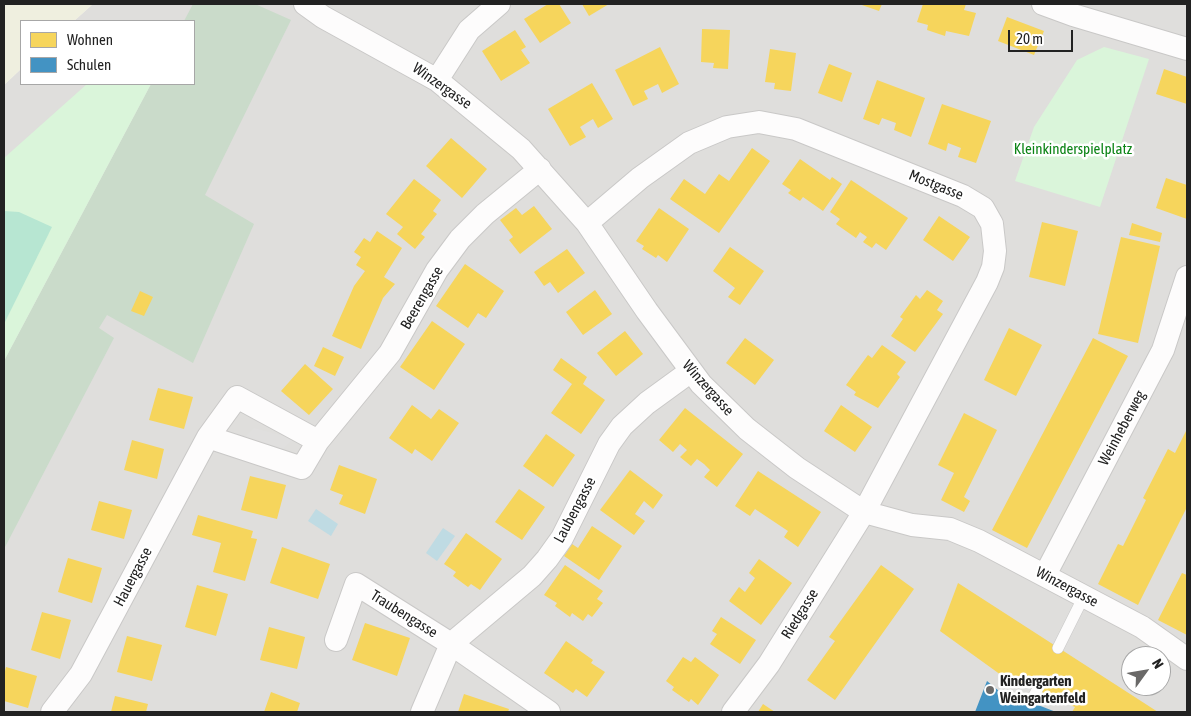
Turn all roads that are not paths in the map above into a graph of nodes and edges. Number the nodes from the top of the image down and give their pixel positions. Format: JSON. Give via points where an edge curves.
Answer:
{"nodes":[{"id":1,"x":499,"y":4,"type":"edge"},
{"id":2,"x":1043,"y":4,"type":"edge"},
{"id":3,"x":307,"y":5,"type":"edge"},
{"id":4,"x":1187,"y":49,"type":"edge"},
{"id":5,"x":437,"y":80,"type":"junction"},
{"id":6,"x":540,"y":169,"type":"junction"},
{"id":7,"x":587,"y":223,"type":"junction"},
{"id":8,"x":1187,"y":277,"type":"edge"},
{"id":9,"x":691,"y":371,"type":"junction"},
{"id":10,"x":208,"y":437,"type":"junction"},
{"id":11,"x":318,"y":441,"type":"junction"},
{"id":12,"x":864,"y":512,"type":"junction"},
{"id":13,"x":1045,"y":575,"type":"junction"},
{"id":14,"x":1084,"y":596,"type":"junction"},
{"id":15,"x":336,"y":640,"type":"dead end"},
{"id":16,"x":451,"y":644,"type":"junction"},
{"id":17,"x":1058,"y":648,"type":"dead end"},
{"id":18,"x":1187,"y":659,"type":"edge"},
{"id":19,"x":1037,"y":690,"type":"dead end"},
{"id":20,"x":1031,"y":702,"type":"dead end"},
{"id":21,"x":52,"y":712,"type":"edge"},
{"id":22,"x":422,"y":712,"type":"edge"},
{"id":23,"x":549,"y":712,"type":"edge"},
{"id":24,"x":733,"y":712,"type":"edge"}],
"edges":[{"from":1,"to":5,"type":"street","via":[[469,30]]},
{"from":2,"to":4,"type":"street"},
{"from":3,"to":5,"type":"street","name":"Winzergasse"},
{"from":5,"to":6,"type":"street","name":"Winzergasse","via":[[507,136]]},
{"from":6,"to":7,"type":"street","name":"Winzergasse"},
{"from":6,"to":11,"type":"street","name":"Beerengasse","via":[[460,239],[438,270],[390,353]]},
{"from":7,"to":9,"type":"street","name":"Winzergasse"},
{"from":7,"to":12,"type":"street","name":"Mostgasse","via":[[679,150],[727,127],[753,122],[796,129],[963,196],[983,208],[994,234],[991,274]]},
{"from":8,"to":13,"type":"street","name":"Weinheberweg","via":[[1162,350]]},
{"from":9,"to":12,"type":"street","name":"Winzergasse","via":[[721,406],[760,440]]},
{"from":9,"to":16,"type":"street","name":"Laubengasse","via":[[622,426],[609,444],[566,531],[547,559],[526,581]]},
{"from":10,"to":11,"type":"street","name":"Beerengasse","via":[[302,468]]},
{"from":10,"to":11,"type":"street","via":[[237,397]]},
{"from":10,"to":21,"type":"street","name":"Hauergasse","via":[[81,674]]},
{"from":12,"to":13,"type":"street","name":"Winzergasse","via":[[912,525],[959,532]]},
{"from":12,"to":24,"type":"street","name":"Riedgasse","via":[[769,664]]},
{"from":13,"to":14,"type":"street","name":"Winzergasse"},
{"from":14,"to":17,"type":"lane"},
{"from":14,"to":18,"type":"street","name":"Winzergasse","via":[[1142,627]]},
{"from":15,"to":16,"type":"street","name":"Traubengasse","via":[[356,584]]},
{"from":16,"to":22,"type":"street","name":"Traubengasse"},
{"from":16,"to":23,"type":"street","name":"Traubengasse"},
{"from":19,"to":20,"type":"lane"}]}
